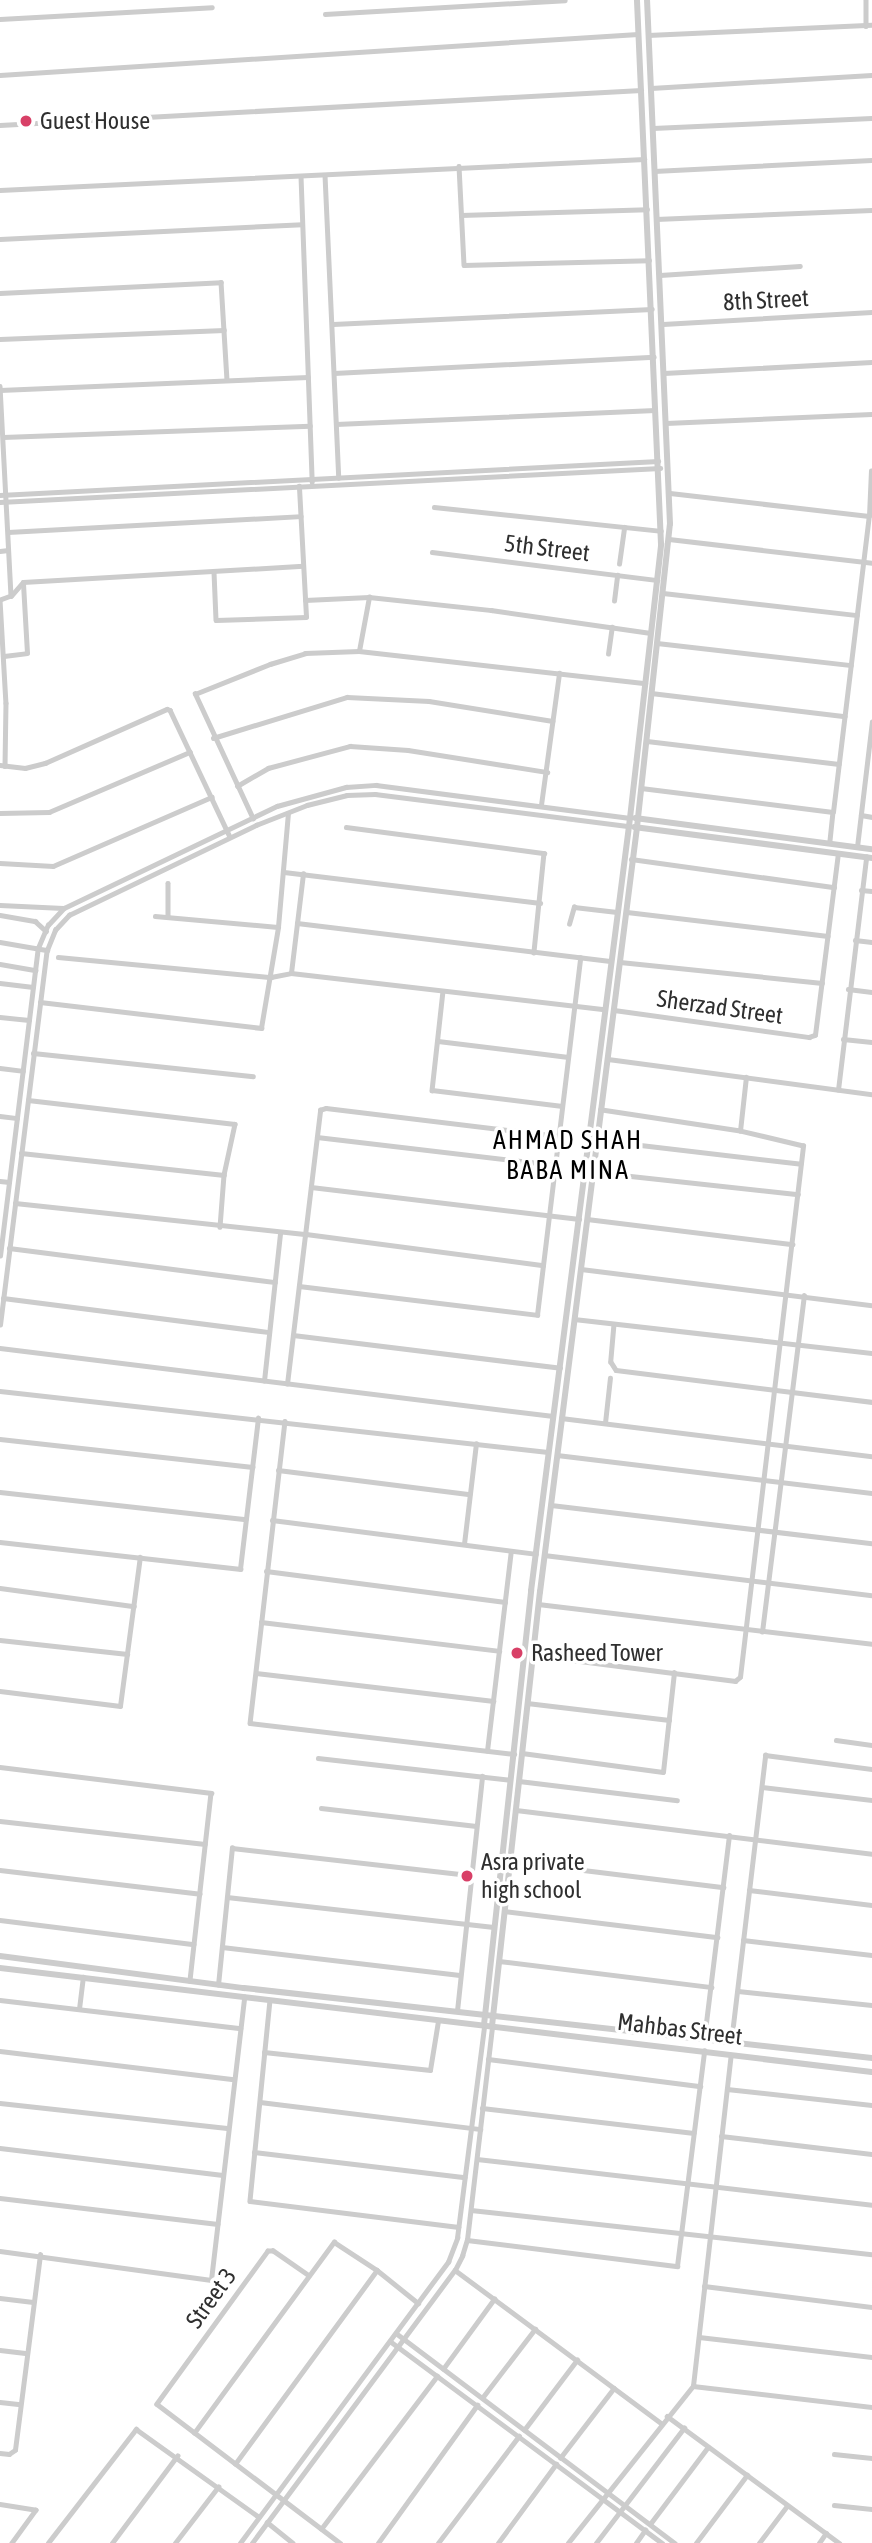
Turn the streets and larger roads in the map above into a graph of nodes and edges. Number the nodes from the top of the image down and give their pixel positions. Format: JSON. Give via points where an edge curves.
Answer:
{"nodes":[{"id":1,"x":565,"y":0,"type":"edge"},
{"id":2,"x":637,"y":0,"type":"edge"},
{"id":3,"x":647,"y":0,"type":"edge"},
{"id":4,"x":866,"y":0,"type":"edge"},
{"id":5,"x":212,"y":6,"type":"dead end"},
{"id":6,"x":325,"y":14,"type":"dead end"},
{"id":7,"x":0,"y":19,"type":"edge"},
{"id":8,"x":869,"y":26,"type":"edge"},
{"id":9,"x":638,"y":34,"type":"junction"},
{"id":10,"x":648,"y":35,"type":"junction"},
{"id":11,"x":0,"y":75,"type":"edge"},
{"id":12,"x":872,"y":75,"type":"edge"},
{"id":13,"x":651,"y":88,"type":"junction"},
{"id":14,"x":641,"y":90,"type":"junction"},
{"id":15,"x":872,"y":118,"type":"edge"},
{"id":16,"x":0,"y":125,"type":"edge"},
{"id":17,"x":653,"y":128,"type":"junction"},
{"id":18,"x":644,"y":159,"type":"junction"},
{"id":19,"x":872,"y":160,"type":"edge"},
{"id":20,"x":459,"y":166,"type":"junction"},
{"id":21,"x":654,"y":171,"type":"junction"},
{"id":22,"x":325,"y":174,"type":"junction"},
{"id":23,"x":300,"y":176,"type":"junction"},
{"id":24,"x":0,"y":190,"type":"edge"},
{"id":25,"x":647,"y":209,"type":"junction"},
{"id":26,"x":872,"y":210,"type":"edge"},
{"id":27,"x":461,"y":215,"type":"junction"},
{"id":28,"x":656,"y":219,"type":"junction"},
{"id":29,"x":302,"y":224,"type":"junction"},
{"id":30,"x":0,"y":239,"type":"edge"},
{"id":31,"x":650,"y":260,"type":"junction"},
{"id":32,"x":800,"y":266,"type":"dead end"},
{"id":33,"x":660,"y":275,"type":"junction"},
{"id":34,"x":0,"y":293,"type":"edge"},
{"id":35,"x":653,"y":309,"type":"junction"},
{"id":36,"x":872,"y":312,"type":"edge"},
{"id":37,"x":333,"y":324,"type":"junction"},
{"id":38,"x":663,"y":324,"type":"junction"},
{"id":39,"x":224,"y":330,"type":"junction"},
{"id":40,"x":0,"y":339,"type":"edge"},
{"id":41,"x":654,"y":357,"type":"junction"},
{"id":42,"x":872,"y":362,"type":"edge"},
{"id":43,"x":334,"y":373,"type":"junction"},
{"id":44,"x":664,"y":373,"type":"junction"},
{"id":45,"x":308,"y":377,"type":"junction"},
{"id":46,"x":227,"y":380,"type":"junction"},
{"id":47,"x":0,"y":388,"type":"edge"},
{"id":48,"x":1,"y":408,"type":"edge"},
{"id":49,"x":656,"y":410,"type":"junction"},
{"id":50,"x":872,"y":414,"type":"edge"},
{"id":51,"x":666,"y":423,"type":"junction"},
{"id":52,"x":336,"y":424,"type":"junction"},
{"id":53,"x":310,"y":426,"type":"junction"},
{"id":54,"x":3,"y":437,"type":"junction"},
{"id":55,"x":2,"y":459,"type":"edge"},
{"id":56,"x":659,"y":464,"type":"junction"},
{"id":57,"x":871,"y":471,"type":"edge"},
{"id":58,"x":339,"y":478,"type":"junction"},
{"id":59,"x":312,"y":483,"type":"junction"},
{"id":60,"x":299,"y":486,"type":"junction"},
{"id":61,"x":670,"y":493,"type":"junction"},
{"id":62,"x":3,"y":499,"type":"edge"},
{"id":63,"x":434,"y":507,"type":"dead end"},
{"id":64,"x":301,"y":516,"type":"junction"},
{"id":65,"x":869,"y":516,"type":"junction"},
{"id":66,"x":670,"y":524,"type":"junction"},
{"id":67,"x":624,"y":527,"type":"junction"},
{"id":68,"x":662,"y":528,"type":"junction"},
{"id":69,"x":8,"y":532,"type":"junction"},
{"id":70,"x":669,"y":539,"type":"junction"},
{"id":71,"x":8,"y":550,"type":"junction"},
{"id":72,"x":0,"y":551,"type":"edge"},
{"id":73,"x":432,"y":552,"type":"dead end"},
{"id":74,"x":863,"y":562,"type":"junction"},
{"id":75,"x":872,"y":563,"type":"edge"},
{"id":76,"x":619,"y":564,"type":"dead end"},
{"id":77,"x":303,"y":566,"type":"junction"},
{"id":78,"x":214,"y":572,"type":"junction"},
{"id":79,"x":618,"y":575,"type":"junction"},
{"id":80,"x":657,"y":580,"type":"junction"},
{"id":81,"x":23,"y":582,"type":"junction"},
{"id":82,"x":663,"y":593,"type":"junction"},
{"id":83,"x":11,"y":596,"type":"junction"},
{"id":84,"x":369,"y":597,"type":"junction"},
{"id":85,"x":0,"y":600,"type":"edge"},
{"id":86,"x":305,"y":600,"type":"junction"},
{"id":87,"x":614,"y":601,"type":"dead end"},
{"id":88,"x":857,"y":615,"type":"junction"},
{"id":89,"x":612,"y":627,"type":"junction"},
{"id":90,"x":650,"y":633,"type":"junction"},
{"id":91,"x":656,"y":643,"type":"junction"},
{"id":92,"x":359,"y":651,"type":"junction"},
{"id":93,"x":3,"y":653,"type":"edge"},
{"id":94,"x":608,"y":654,"type":"dead end"},
{"id":95,"x":851,"y":665,"type":"junction"},
{"id":96,"x":559,"y":673,"type":"junction"},
{"id":97,"x":645,"y":683,"type":"junction"},
{"id":98,"x":650,"y":693,"type":"junction"},
{"id":99,"x":3,"y":703,"type":"edge"},
{"id":100,"x":845,"y":716,"type":"junction"},
{"id":101,"x":552,"y":721,"type":"junction"},
{"id":102,"x":872,"y":722,"type":"edge"},
{"id":103,"x":213,"y":738,"type":"junction"},
{"id":104,"x":646,"y":740,"type":"junction"},
{"id":105,"x":190,"y":752,"type":"junction"},
{"id":106,"x":839,"y":764,"type":"junction"},
{"id":107,"x":2,"y":765,"type":"edge"},
{"id":108,"x":869,"y":768,"type":"edge"},
{"id":109,"x":547,"y":772,"type":"junction"},
{"id":110,"x":237,"y":786,"type":"junction"},
{"id":111,"x":641,"y":788,"type":"junction"},
{"id":112,"x":212,"y":797,"type":"junction"},
{"id":113,"x":541,"y":805,"type":"junction"},
{"id":114,"x":833,"y":812,"type":"junction"},
{"id":115,"x":0,"y":813,"type":"edge"},
{"id":116,"x":288,"y":813,"type":"junction"},
{"id":117,"x":861,"y":815,"type":"junction"},
{"id":118,"x":872,"y":817,"type":"edge"},
{"id":119,"x":252,"y":818,"type":"junction"},
{"id":120,"x":634,"y":818,"type":"junction"},
{"id":121,"x":256,"y":825,"type":"junction"},
{"id":122,"x":346,"y":827,"type":"dead end"},
{"id":123,"x":633,"y":827,"type":"junction"},
{"id":124,"x":227,"y":830,"type":"junction"},
{"id":125,"x":230,"y":837,"type":"junction"},
{"id":126,"x":830,"y":844,"type":"junction"},
{"id":127,"x":857,"y":847,"type":"junction"},
{"id":128,"x":872,"y":849,"type":"edge"},
{"id":129,"x":838,"y":853,"type":"junction"},
{"id":130,"x":869,"y":857,"type":"edge"},
{"id":131,"x":631,"y":859,"type":"junction"},
{"id":132,"x":0,"y":863,"type":"edge"},
{"id":133,"x":284,"y":872,"type":"junction"},
{"id":134,"x":303,"y":874,"type":"junction"},
{"id":135,"x":167,"y":883,"type":"dead end"},
{"id":136,"x":834,"y":887,"type":"junction"},
{"id":137,"x":861,"y":890,"type":"junction"},
{"id":138,"x":872,"y":891,"type":"edge"},
{"id":139,"x":540,"y":903,"type":"junction"},
{"id":140,"x":0,"y":905,"type":"edge"},
{"id":141,"x":64,"y":908,"type":"junction"},
{"id":142,"x":617,"y":912,"type":"junction"},
{"id":143,"x":626,"y":912,"type":"junction"},
{"id":144,"x":0,"y":915,"type":"edge"},
{"id":145,"x":155,"y":916,"type":"dead end"},
{"id":146,"x":168,"y":917,"type":"junction"},
{"id":147,"x":297,"y":923,"type":"junction"},
{"id":148,"x":569,"y":924,"type":"dead end"},
{"id":149,"x":278,"y":927,"type":"junction"},
{"id":150,"x":46,"y":931,"type":"junction"},
{"id":151,"x":828,"y":936,"type":"junction"},
{"id":152,"x":855,"y":940,"type":"junction"},
{"id":153,"x":0,"y":942,"type":"edge"},
{"id":154,"x":872,"y":942,"type":"edge"},
{"id":155,"x":38,"y":948,"type":"junction"},
{"id":156,"x":47,"y":950,"type":"junction"},
{"id":157,"x":534,"y":953,"type":"junction"},
{"id":158,"x":58,"y":957,"type":"dead end"},
{"id":159,"x":580,"y":958,"type":"junction"},
{"id":160,"x":610,"y":961,"type":"junction"},
{"id":161,"x":620,"y":962,"type":"junction"},
{"id":162,"x":0,"y":964,"type":"edge"},
{"id":163,"x":34,"y":970,"type":"junction"},
{"id":164,"x":291,"y":972,"type":"junction"},
{"id":165,"x":271,"y":978,"type":"junction"},
{"id":166,"x":0,"y":983,"type":"edge"},
{"id":167,"x":822,"y":983,"type":"junction"},
{"id":168,"x":33,"y":987,"type":"junction"},
{"id":169,"x":848,"y":989,"type":"junction"},
{"id":170,"x":443,"y":991,"type":"junction"},
{"id":171,"x":872,"y":992,"type":"edge"},
{"id":172,"x":40,"y":1002,"type":"junction"},
{"id":173,"x":574,"y":1006,"type":"junction"},
{"id":174,"x":604,"y":1009,"type":"junction"},
{"id":175,"x":614,"y":1010,"type":"junction"},
{"id":176,"x":0,"y":1017,"type":"edge"},
{"id":177,"x":29,"y":1020,"type":"junction"},
{"id":178,"x":843,"y":1039,"type":"junction"},
{"id":179,"x":438,"y":1041,"type":"junction"},
{"id":180,"x":872,"y":1042,"type":"edge"},
{"id":181,"x":33,"y":1053,"type":"junction"},
{"id":182,"x":568,"y":1057,"type":"junction"},
{"id":183,"x":608,"y":1059,"type":"junction"},
{"id":184,"x":0,"y":1068,"type":"edge"},
{"id":185,"x":23,"y":1070,"type":"junction"},
{"id":186,"x":253,"y":1076,"type":"dead end"},
{"id":187,"x":746,"y":1077,"type":"junction"},
{"id":188,"x":838,"y":1090,"type":"junction"},
{"id":189,"x":872,"y":1094,"type":"edge"},
{"id":190,"x":28,"y":1100,"type":"junction"},
{"id":191,"x":562,"y":1106,"type":"junction"},
{"id":192,"x":601,"y":1110,"type":"junction"},
{"id":193,"x":0,"y":1116,"type":"edge"},
{"id":194,"x":17,"y":1118,"type":"junction"},
{"id":195,"x":740,"y":1131,"type":"junction"},
{"id":196,"x":559,"y":1136,"type":"junction"},
{"id":197,"x":317,"y":1137,"type":"junction"},
{"id":198,"x":598,"y":1140,"type":"junction"},
{"id":199,"x":21,"y":1153,"type":"junction"},
{"id":200,"x":801,"y":1164,"type":"junction"},
{"id":201,"x":555,"y":1165,"type":"junction"},
{"id":202,"x":594,"y":1172,"type":"junction"},
{"id":203,"x":224,"y":1175,"type":"junction"},
{"id":204,"x":0,"y":1181,"type":"edge"},
{"id":205,"x":9,"y":1182,"type":"junction"},
{"id":206,"x":311,"y":1187,"type":"junction"},
{"id":207,"x":798,"y":1195,"type":"junction"},
{"id":208,"x":15,"y":1203,"type":"junction"},
{"id":209,"x":549,"y":1215,"type":"junction"},
{"id":210,"x":579,"y":1219,"type":"junction"},
{"id":211,"x":587,"y":1220,"type":"junction"},
{"id":212,"x":220,"y":1227,"type":"junction"},
{"id":213,"x":280,"y":1234,"type":"junction"},
{"id":214,"x":306,"y":1234,"type":"junction"},
{"id":215,"x":1,"y":1235,"type":"edge"},
{"id":216,"x":792,"y":1244,"type":"junction"},
{"id":217,"x":9,"y":1248,"type":"junction"},
{"id":218,"x":0,"y":1256,"type":"edge"},
{"id":219,"x":574,"y":1257,"type":"junction"},
{"id":220,"x":582,"y":1259,"type":"junction"},
{"id":221,"x":543,"y":1265,"type":"junction"},
{"id":222,"x":581,"y":1269,"type":"junction"},
{"id":223,"x":275,"y":1282,"type":"junction"},
{"id":224,"x":299,"y":1286,"type":"junction"},
{"id":225,"x":786,"y":1294,"type":"junction"},
{"id":226,"x":804,"y":1296,"type":"junction"},
{"id":227,"x":3,"y":1298,"type":"junction"},
{"id":228,"x":872,"y":1305,"type":"edge"},
{"id":229,"x":573,"y":1319,"type":"junction"},
{"id":230,"x":614,"y":1324,"type":"junction"},
{"id":231,"x":0,"y":1325,"type":"edge"},
{"id":232,"x":269,"y":1332,"type":"junction"},
{"id":233,"x":293,"y":1335,"type":"junction"},
{"id":234,"x":780,"y":1341,"type":"junction"},
{"id":235,"x":798,"y":1343,"type":"junction"},
{"id":236,"x":0,"y":1348,"type":"edge"},
{"id":237,"x":872,"y":1353,"type":"edge"},
{"id":238,"x":559,"y":1368,"type":"junction"},
{"id":239,"x":610,"y":1378,"type":"dead end"},
{"id":240,"x":264,"y":1381,"type":"junction"},
{"id":241,"x":287,"y":1384,"type":"junction"},
{"id":242,"x":774,"y":1390,"type":"junction"},
{"id":243,"x":0,"y":1391,"type":"edge"},
{"id":244,"x":792,"y":1392,"type":"junction"},
{"id":245,"x":872,"y":1402,"type":"edge"},
{"id":246,"x":557,"y":1417,"type":"junction"},
{"id":247,"x":258,"y":1418,"type":"junction"},
{"id":248,"x":285,"y":1421,"type":"junction"},
{"id":249,"x":605,"y":1423,"type":"junction"},
{"id":250,"x":0,"y":1439,"type":"edge"},
{"id":251,"x":767,"y":1443,"type":"junction"},
{"id":252,"x":476,"y":1444,"type":"junction"},
{"id":253,"x":785,"y":1446,"type":"junction"},
{"id":254,"x":548,"y":1452,"type":"junction"},
{"id":255,"x":557,"y":1455,"type":"junction"},
{"id":256,"x":872,"y":1456,"type":"edge"},
{"id":257,"x":253,"y":1467,"type":"junction"},
{"id":258,"x":278,"y":1470,"type":"junction"},
{"id":259,"x":763,"y":1478,"type":"junction"},
{"id":260,"x":781,"y":1481,"type":"junction"},
{"id":261,"x":0,"y":1492,"type":"edge"},
{"id":262,"x":872,"y":1493,"type":"edge"},
{"id":263,"x":470,"y":1494,"type":"junction"},
{"id":264,"x":551,"y":1505,"type":"junction"},
{"id":265,"x":246,"y":1519,"type":"junction"},
{"id":266,"x":272,"y":1520,"type":"junction"},
{"id":267,"x":757,"y":1530,"type":"junction"},
{"id":268,"x":775,"y":1532,"type":"junction"},
{"id":269,"x":0,"y":1542,"type":"edge"},
{"id":270,"x":872,"y":1543,"type":"edge"},
{"id":271,"x":464,"y":1544,"type":"junction"},
{"id":272,"x":511,"y":1551,"type":"junction"},
{"id":273,"x":536,"y":1554,"type":"junction"},
{"id":274,"x":544,"y":1555,"type":"junction"},
{"id":275,"x":140,"y":1557,"type":"junction"},
{"id":276,"x":266,"y":1571,"type":"junction"},
{"id":277,"x":751,"y":1579,"type":"junction"},
{"id":278,"x":769,"y":1581,"type":"junction"},
{"id":279,"x":0,"y":1588,"type":"edge"},
{"id":280,"x":872,"y":1594,"type":"edge"},
{"id":281,"x":505,"y":1602,"type":"junction"},
{"id":282,"x":538,"y":1604,"type":"junction"},
{"id":283,"x":134,"y":1605,"type":"junction"},
{"id":284,"x":261,"y":1622,"type":"junction"},
{"id":285,"x":745,"y":1630,"type":"junction"},
{"id":286,"x":762,"y":1632,"type":"junction"},
{"id":287,"x":0,"y":1640,"type":"edge"},
{"id":288,"x":872,"y":1644,"type":"edge"},
{"id":289,"x":499,"y":1651,"type":"junction"},
{"id":290,"x":127,"y":1654,"type":"junction"},
{"id":291,"x":533,"y":1654,"type":"junction"},
{"id":292,"x":256,"y":1672,"type":"junction"},
{"id":293,"x":674,"y":1673,"type":"junction"},
{"id":294,"x":0,"y":1691,"type":"edge"},
{"id":295,"x":493,"y":1701,"type":"junction"},
{"id":296,"x":527,"y":1703,"type":"junction"},
{"id":297,"x":669,"y":1720,"type":"junction"},
{"id":298,"x":836,"y":1740,"type":"dead end"},
{"id":299,"x":872,"y":1745,"type":"edge"},
{"id":300,"x":487,"y":1751,"type":"junction"},
{"id":301,"x":518,"y":1753,"type":"junction"},
{"id":302,"x":318,"y":1758,"type":"dead end"},
{"id":303,"x":0,"y":1767,"type":"edge"},
{"id":304,"x":872,"y":1769,"type":"edge"},
{"id":305,"x":482,"y":1776,"type":"junction"},
{"id":306,"x":515,"y":1781,"type":"junction"},
{"id":307,"x":761,"y":1787,"type":"junction"},
{"id":308,"x":677,"y":1800,"type":"dead end"},
{"id":309,"x":872,"y":1800,"type":"edge"},
{"id":310,"x":321,"y":1808,"type":"dead end"},
{"id":311,"x":516,"y":1810,"type":"junction"},
{"id":312,"x":0,"y":1821,"type":"edge"},
{"id":313,"x":476,"y":1826,"type":"junction"},
{"id":314,"x":729,"y":1836,"type":"junction"},
{"id":315,"x":755,"y":1840,"type":"junction"},
{"id":316,"x":205,"y":1844,"type":"junction"},
{"id":317,"x":872,"y":1854,"type":"edge"},
{"id":318,"x":510,"y":1861,"type":"junction"},
{"id":319,"x":0,"y":1870,"type":"edge"},
{"id":320,"x":470,"y":1875,"type":"junction"},
{"id":321,"x":723,"y":1887,"type":"junction"},
{"id":322,"x":749,"y":1890,"type":"junction"},
{"id":323,"x":200,"y":1894,"type":"junction"},
{"id":324,"x":227,"y":1898,"type":"junction"},
{"id":325,"x":872,"y":1905,"type":"edge"},
{"id":326,"x":505,"y":1911,"type":"junction"},
{"id":327,"x":0,"y":1920,"type":"edge"},
{"id":328,"x":465,"y":1923,"type":"junction"},
{"id":329,"x":493,"y":1927,"type":"junction"},
{"id":330,"x":717,"y":1937,"type":"junction"},
{"id":331,"x":743,"y":1940,"type":"junction"},
{"id":332,"x":194,"y":1944,"type":"junction"},
{"id":333,"x":222,"y":1947,"type":"junction"},
{"id":334,"x":872,"y":1955,"type":"edge"},
{"id":335,"x":0,"y":1956,"type":"edge"},
{"id":336,"x":499,"y":1961,"type":"junction"},
{"id":337,"x":0,"y":1968,"type":"edge"},
{"id":338,"x":459,"y":1975,"type":"junction"},
{"id":339,"x":83,"y":1977,"type":"junction"},
{"id":340,"x":190,"y":1982,"type":"junction"},
{"id":341,"x":218,"y":1985,"type":"junction"},
{"id":342,"x":711,"y":1987,"type":"junction"},
{"id":343,"x":738,"y":1990,"type":"junction"},
{"id":344,"x":244,"y":1997,"type":"junction"},
{"id":345,"x":0,"y":2000,"type":"edge"},
{"id":346,"x":270,"y":2000,"type":"junction"},
{"id":347,"x":872,"y":2005,"type":"edge"},
{"id":348,"x":79,"y":2009,"type":"junction"},
{"id":349,"x":457,"y":2011,"type":"junction"},
{"id":350,"x":485,"y":2014,"type":"junction"},
{"id":351,"x":493,"y":2015,"type":"junction"},
{"id":352,"x":438,"y":2021,"type":"junction"},
{"id":353,"x":484,"y":2025,"type":"junction"},
{"id":354,"x":492,"y":2026,"type":"junction"},
{"id":355,"x":240,"y":2028,"type":"junction"},
{"id":356,"x":704,"y":2039,"type":"junction"},
{"id":357,"x":731,"y":2042,"type":"junction"},
{"id":358,"x":751,"y":2045,"type":"junction"},
{"id":359,"x":0,"y":2050,"type":"edge"},
{"id":360,"x":704,"y":2051,"type":"junction"},
{"id":361,"x":264,"y":2052,"type":"junction"},
{"id":362,"x":731,"y":2055,"type":"junction"},
{"id":363,"x":750,"y":2057,"type":"junction"},
{"id":364,"x":872,"y":2058,"type":"edge"},
{"id":365,"x":488,"y":2059,"type":"junction"},
{"id":366,"x":872,"y":2072,"type":"edge"},
{"id":367,"x":233,"y":2079,"type":"junction"},
{"id":368,"x":700,"y":2086,"type":"junction"},
{"id":369,"x":727,"y":2089,"type":"junction"},
{"id":370,"x":260,"y":2102,"type":"junction"},
{"id":371,"x":0,"y":2103,"type":"edge"},
{"id":372,"x":872,"y":2105,"type":"edge"},
{"id":373,"x":482,"y":2108,"type":"junction"},
{"id":374,"x":471,"y":2128,"type":"junction"},
{"id":375,"x":227,"y":2129,"type":"junction"},
{"id":376,"x":480,"y":2129,"type":"junction"},
{"id":377,"x":694,"y":2133,"type":"junction"},
{"id":378,"x":721,"y":2136,"type":"junction"},
{"id":379,"x":0,"y":2148,"type":"edge"},
{"id":380,"x":254,"y":2152,"type":"junction"},
{"id":381,"x":872,"y":2154,"type":"edge"},
{"id":382,"x":477,"y":2159,"type":"junction"},
{"id":383,"x":222,"y":2175,"type":"junction"},
{"id":384,"x":465,"y":2178,"type":"junction"},
{"id":385,"x":688,"y":2184,"type":"junction"},
{"id":386,"x":716,"y":2187,"type":"junction"},
{"id":387,"x":0,"y":2198,"type":"edge"},
{"id":388,"x":872,"y":2205,"type":"edge"},
{"id":389,"x":471,"y":2210,"type":"junction"},
{"id":390,"x":217,"y":2224,"type":"junction"},
{"id":391,"x":458,"y":2227,"type":"junction"},
{"id":392,"x":682,"y":2231,"type":"junction"},
{"id":393,"x":710,"y":2235,"type":"junction"},
{"id":394,"x":467,"y":2240,"type":"junction"},
{"id":395,"x":0,"y":2251,"type":"edge"},
{"id":396,"x":872,"y":2254,"type":"edge"},
{"id":397,"x":40,"y":2255,"type":"junction"},
{"id":398,"x":377,"y":2270,"type":"junction"},
{"id":399,"x":455,"y":2270,"type":"junction"},
{"id":400,"x":309,"y":2276,"type":"junction"},
{"id":401,"x":704,"y":2286,"type":"junction"},
{"id":402,"x":0,"y":2298,"type":"edge"},
{"id":403,"x":494,"y":2299,"type":"junction"},
{"id":404,"x":33,"y":2302,"type":"junction"},
{"id":405,"x":418,"y":2303,"type":"junction"},
{"id":406,"x":872,"y":2307,"type":"edge"},
{"id":407,"x":535,"y":2329,"type":"junction"},
{"id":408,"x":396,"y":2333,"type":"junction"},
{"id":409,"x":699,"y":2337,"type":"junction"},
{"id":410,"x":403,"y":2339,"type":"junction"},
{"id":411,"x":390,"y":2341,"type":"junction"},
{"id":412,"x":398,"y":2346,"type":"junction"},
{"id":413,"x":0,"y":2350,"type":"edge"},
{"id":414,"x":25,"y":2353,"type":"junction"},
{"id":415,"x":872,"y":2357,"type":"edge"},
{"id":416,"x":577,"y":2360,"type":"junction"},
{"id":417,"x":443,"y":2369,"type":"junction"},
{"id":418,"x":438,"y":2376,"type":"junction"},
{"id":419,"x":693,"y":2386,"type":"junction"},
{"id":420,"x":614,"y":2388,"type":"junction"},
{"id":421,"x":482,"y":2398,"type":"junction"},
{"id":422,"x":0,"y":2402,"type":"edge"},
{"id":423,"x":20,"y":2403,"type":"junction"},
{"id":424,"x":477,"y":2405,"type":"junction"},
{"id":425,"x":872,"y":2407,"type":"edge"},
{"id":426,"x":667,"y":2416,"type":"junction"},
{"id":427,"x":662,"y":2423,"type":"junction"},
{"id":428,"x":684,"y":2428,"type":"junction"},
{"id":429,"x":524,"y":2430,"type":"junction"},
{"id":430,"x":194,"y":2433,"type":"junction"},
{"id":431,"x":519,"y":2436,"type":"junction"},
{"id":432,"x":708,"y":2446,"type":"junction"},
{"id":433,"x":0,"y":2453,"type":"edge"},
{"id":434,"x":834,"y":2454,"type":"dead end"},
{"id":435,"x":177,"y":2456,"type":"junction"},
{"id":436,"x":561,"y":2458,"type":"junction"},
{"id":437,"x":872,"y":2458,"type":"edge"},
{"id":438,"x":235,"y":2464,"type":"junction"},
{"id":439,"x":556,"y":2464,"type":"junction"},
{"id":440,"x":747,"y":2475,"type":"junction"},
{"id":441,"x":218,"y":2487,"type":"junction"},
{"id":442,"x":608,"y":2493,"type":"junction"},
{"id":443,"x":276,"y":2494,"type":"junction"},
{"id":444,"x":603,"y":2499,"type":"junction"},
{"id":445,"x":284,"y":2501,"type":"junction"},
{"id":446,"x":0,"y":2504,"type":"edge"},
{"id":447,"x":834,"y":2505,"type":"dead end"},
{"id":448,"x":625,"y":2506,"type":"junction"},
{"id":449,"x":787,"y":2506,"type":"junction"},
{"id":450,"x":872,"y":2509,"type":"edge"},
{"id":451,"x":620,"y":2512,"type":"junction"},
{"id":452,"x":259,"y":2517,"type":"junction"},
{"id":453,"x":267,"y":2522,"type":"junction"},
{"id":454,"x":650,"y":2524,"type":"junction"},
{"id":455,"x":321,"y":2529,"type":"junction"},
{"id":456,"x":645,"y":2530,"type":"junction"},
{"id":457,"x":826,"y":2533,"type":"junction"},
{"id":458,"x":12,"y":2543,"type":"edge"},
{"id":459,"x":48,"y":2543,"type":"edge"},
{"id":460,"x":112,"y":2543,"type":"edge"},
{"id":461,"x":175,"y":2543,"type":"edge"},
{"id":462,"x":240,"y":2543,"type":"edge"},
{"id":463,"x":251,"y":2543,"type":"edge"},
{"id":464,"x":293,"y":2543,"type":"edge"},
{"id":465,"x":340,"y":2543,"type":"edge"},
{"id":466,"x":378,"y":2543,"type":"edge"},
{"id":467,"x":438,"y":2543,"type":"edge"},
{"id":468,"x":498,"y":2543,"type":"edge"},
{"id":469,"x":568,"y":2543,"type":"edge"},
{"id":470,"x":596,"y":2543,"type":"edge"},
{"id":471,"x":636,"y":2543,"type":"edge"},
{"id":472,"x":662,"y":2543,"type":"edge"},
{"id":473,"x":675,"y":2543,"type":"edge"},
{"id":474,"x":696,"y":2543,"type":"edge"},
{"id":475,"x":759,"y":2543,"type":"edge"},
{"id":476,"x":819,"y":2543,"type":"edge"},
{"id":477,"x":839,"y":2543,"type":"edge"}],
"edges":[{"from":1,"to":6,"type":"street"},
{"from":2,"to":9,"type":"street"},
{"from":3,"to":10,"type":"street"},
{"from":4,"to":8,"type":"street"},
{"from":5,"to":7,"type":"street"},
{"from":8,"to":10,"type":"street"},
{"from":9,"to":11,"type":"street"},
{"from":9,"to":14,"type":"street"},
{"from":10,"to":13,"type":"street"},
{"from":12,"to":13,"type":"street"},
{"from":13,"to":17,"type":"street"},
{"from":14,"to":16,"type":"street"},
{"from":14,"to":18,"type":"street"},
{"from":15,"to":17,"type":"street"},
{"from":17,"to":21,"type":"street"},
{"from":18,"to":20,"type":"street"},
{"from":18,"to":25,"type":"street"},
{"from":19,"to":21,"type":"street"},
{"from":20,"to":22,"type":"street"},
{"from":20,"to":27,"type":"street"},
{"from":21,"to":28,"type":"street"},
{"from":22,"to":23,"type":"street"},
{"from":22,"to":37,"type":"street"},
{"from":23,"to":24,"type":"street"},
{"from":23,"to":29,"type":"street"},
{"from":25,"to":27,"type":"street"},
{"from":25,"to":31,"type":"street"},
{"from":26,"to":28,"type":"street"},
{"from":27,"to":31,"type":"street","via":[[464,265]]},
{"from":28,"to":33,"type":"street"},
{"from":29,"to":30,"type":"street"},
{"from":29,"to":45,"type":"street"},
{"from":31,"to":35,"type":"street"},
{"from":32,"to":33,"type":"street"},
{"from":33,"to":38,"type":"street"},
{"from":34,"to":39,"type":"street","via":[[219,281]]},
{"from":35,"to":37,"type":"street"},
{"from":35,"to":41,"type":"street"},
{"from":36,"to":38,"type":"street","name":"8th Street"},
{"from":37,"to":43,"type":"street"},
{"from":38,"to":44,"type":"street"},
{"from":39,"to":40,"type":"street"},
{"from":39,"to":46,"type":"street"},
{"from":41,"to":43,"type":"street"},
{"from":41,"to":49,"type":"street"},
{"from":42,"to":44,"type":"street"},
{"from":43,"to":52,"type":"street"},
{"from":44,"to":51,"type":"street"},
{"from":45,"to":46,"type":"street"},
{"from":45,"to":53,"type":"street"},
{"from":46,"to":47,"type":"street"},
{"from":47,"to":48,"type":"street"},
{"from":48,"to":54,"type":"street"},
{"from":49,"to":52,"type":"street"},
{"from":49,"to":56,"type":"street"},
{"from":50,"to":51,"type":"street"},
{"from":51,"to":61,"type":"street"},
{"from":52,"to":58,"type":"street"},
{"from":53,"to":54,"type":"street"},
{"from":53,"to":59,"type":"street"},
{"from":54,"to":55,"type":"street"},
{"from":55,"to":62,"type":"street"},
{"from":56,"to":58,"type":"street"},
{"from":56,"to":59,"type":"street"},
{"from":56,"to":68,"type":"street"},
{"from":57,"to":65,"type":"street"},
{"from":58,"to":59,"type":"street"},
{"from":59,"to":60,"type":"street"},
{"from":59,"to":62,"type":"street"},
{"from":60,"to":62,"type":"street"},
{"from":60,"to":64,"type":"street"},
{"from":61,"to":65,"type":"street"},
{"from":61,"to":66,"type":"street"},
{"from":62,"to":69,"type":"street"},
{"from":63,"to":67,"type":"street"},
{"from":64,"to":69,"type":"street"},
{"from":64,"to":77,"type":"street"},
{"from":65,"to":74,"type":"street"},
{"from":66,"to":68,"type":"street"},
{"from":66,"to":70,"type":"street"},
{"from":67,"to":68,"type":"street"},
{"from":67,"to":76,"type":"street"},
{"from":68,"to":80,"type":"street"},
{"from":69,"to":71,"type":"street"},
{"from":70,"to":74,"type":"street"},
{"from":70,"to":82,"type":"street"},
{"from":71,"to":72,"type":"street"},
{"from":71,"to":83,"type":"street"},
{"from":73,"to":79,"type":"street","name":"5th Street"},
{"from":74,"to":75,"type":"street"},
{"from":74,"to":88,"type":"street"},
{"from":77,"to":78,"type":"street"},
{"from":77,"to":86,"type":"street"},
{"from":78,"to":81,"type":"street"},
{"from":78,"to":86,"type":"street","via":[[216,620],[303,618]]},
{"from":79,"to":80,"type":"street","name":"5th Street"},
{"from":79,"to":87,"type":"street"},
{"from":80,"to":90,"type":"street"},
{"from":81,"to":83,"type":"street"},
{"from":81,"to":93,"type":"street","via":[[27,653]]},
{"from":82,"to":88,"type":"street"},
{"from":82,"to":91,"type":"street"},
{"from":83,"to":85,"type":"street"},
{"from":84,"to":86,"type":"street"},
{"from":84,"to":89,"type":"street"},
{"from":84,"to":92,"type":"street"},
{"from":85,"to":93,"type":"street"},
{"from":88,"to":95,"type":"street"},
{"from":89,"to":90,"type":"street"},
{"from":89,"to":94,"type":"street"},
{"from":90,"to":97,"type":"street"},
{"from":91,"to":95,"type":"street"},
{"from":91,"to":98,"type":"street"},
{"from":92,"to":96,"type":"street"},
{"from":92,"to":103,"type":"street","via":[[305,653],[195,694]]},
{"from":93,"to":99,"type":"street"},
{"from":95,"to":100,"type":"street"},
{"from":96,"to":97,"type":"street"},
{"from":96,"to":101,"type":"street"},
{"from":97,"to":120,"type":"street"},
{"from":98,"to":100,"type":"street"},
{"from":98,"to":104,"type":"street"},
{"from":99,"to":107,"type":"street"},
{"from":100,"to":106,"type":"street"},
{"from":101,"to":103,"type":"street","via":[[429,701],[348,697]]},
{"from":101,"to":109,"type":"street"},
{"from":102,"to":108,"type":"street"},
{"from":103,"to":110,"type":"street"},
{"from":104,"to":106,"type":"street"},
{"from":104,"to":111,"type":"street"},
{"from":105,"to":107,"type":"street","via":[[167,709],[45,764],[25,768]]},
{"from":105,"to":112,"type":"street"},
{"from":105,"to":115,"type":"street","via":[[49,811]]},
{"from":106,"to":114,"type":"street"},
{"from":108,"to":117,"type":"street"},
{"from":109,"to":110,"type":"street","via":[[408,750],[350,746],[268,768]]},
{"from":109,"to":113,"type":"street"},
{"from":110,"to":119,"type":"street"},
{"from":111,"to":114,"type":"street"},
{"from":111,"to":120,"type":"street"},
{"from":112,"to":124,"type":"street"},
{"from":112,"to":132,"type":"street","via":[[54,866]]},
{"from":113,"to":119,"type":"street","via":[[363,785],[328,790]]},
{"from":113,"to":120,"type":"street"},
{"from":114,"to":126,"type":"street"},
{"from":116,"to":121,"type":"street"},
{"from":116,"to":123,"type":"street","via":[[330,798],[375,794]]},
{"from":116,"to":133,"type":"street"},
{"from":117,"to":118,"type":"street"},
{"from":117,"to":127,"type":"street"},
{"from":119,"to":121,"type":"street"},
{"from":119,"to":124,"type":"street"},
{"from":120,"to":123,"type":"street"},
{"from":120,"to":126,"type":"street"},
{"from":121,"to":125,"type":"street"},
{"from":122,"to":139,"type":"street","via":[[544,853]]},
{"from":123,"to":129,"type":"street"},
{"from":123,"to":131,"type":"street"},
{"from":123,"to":142,"type":"street"},
{"from":124,"to":125,"type":"street"},
{"from":124,"to":141,"type":"street"},
{"from":125,"to":156,"type":"street","via":[[69,915],[55,930]]},
{"from":126,"to":127,"type":"street"},
{"from":127,"to":128,"type":"street"},
{"from":129,"to":130,"type":"street"},
{"from":129,"to":136,"type":"street"},
{"from":130,"to":137,"type":"street"},
{"from":131,"to":136,"type":"street"},
{"from":131,"to":143,"type":"street"},
{"from":133,"to":134,"type":"street"},
{"from":133,"to":149,"type":"street"},
{"from":134,"to":139,"type":"street"},
{"from":134,"to":147,"type":"street"},
{"from":135,"to":146,"type":"street"},
{"from":136,"to":151,"type":"street"},
{"from":137,"to":138,"type":"street"},
{"from":137,"to":152,"type":"street"},
{"from":139,"to":157,"type":"street"},
{"from":140,"to":141,"type":"street"},
{"from":141,"to":150,"type":"street"},
{"from":142,"to":148,"type":"street","via":[[574,907]]},
{"from":142,"to":160,"type":"street"},
{"from":143,"to":151,"type":"street"},
{"from":143,"to":161,"type":"street"},
{"from":144,"to":150,"type":"street","via":[[35,920]]},
{"from":145,"to":146,"type":"street"},
{"from":146,"to":149,"type":"street"},
{"from":147,"to":157,"type":"street"},
{"from":147,"to":164,"type":"street"},
{"from":149,"to":165,"type":"street"},
{"from":150,"to":155,"type":"street"},
{"from":151,"to":167,"type":"street"},
{"from":152,"to":154,"type":"street"},
{"from":152,"to":169,"type":"street"},
{"from":153,"to":155,"type":"street"},
{"from":155,"to":156,"type":"street"},
{"from":155,"to":163,"type":"street"},
{"from":156,"to":172,"type":"street"},
{"from":157,"to":159,"type":"street"},
{"from":158,"to":165,"type":"street"},
{"from":159,"to":160,"type":"street"},
{"from":159,"to":173,"type":"street"},
{"from":160,"to":174,"type":"street"},
{"from":161,"to":167,"type":"street"},
{"from":161,"to":175,"type":"street"},
{"from":162,"to":163,"type":"street"},
{"from":163,"to":168,"type":"street"},
{"from":164,"to":165,"type":"street"},
{"from":164,"to":170,"type":"street"},
{"from":165,"to":172,"type":"street","via":[[263,1025],[258,1029]]},
{"from":166,"to":168,"type":"street"},
{"from":167,"to":175,"type":"street","name":"Sherzad Street","via":[[817,1028],[809,1037]]},
{"from":168,"to":177,"type":"street"},
{"from":169,"to":171,"type":"street"},
{"from":169,"to":178,"type":"street"},
{"from":170,"to":173,"type":"street"},
{"from":170,"to":179,"type":"street"},
{"from":172,"to":181,"type":"street"},
{"from":173,"to":174,"type":"street"},
{"from":173,"to":182,"type":"street"},
{"from":174,"to":210,"type":"street"},
{"from":175,"to":183,"type":"street"},
{"from":176,"to":177,"type":"street"},
{"from":177,"to":185,"type":"street"},
{"from":178,"to":180,"type":"street"},
{"from":178,"to":188,"type":"street"},
{"from":179,"to":182,"type":"street"},
{"from":179,"to":191,"type":"street","via":[[432,1090]]},
{"from":181,"to":186,"type":"street"},
{"from":181,"to":190,"type":"street"},
{"from":182,"to":191,"type":"street"},
{"from":183,"to":187,"type":"street"},
{"from":183,"to":192,"type":"street"},
{"from":184,"to":185,"type":"street"},
{"from":185,"to":194,"type":"street"},
{"from":187,"to":188,"type":"street"},
{"from":187,"to":195,"type":"street"},
{"from":188,"to":189,"type":"street"},
{"from":190,"to":199,"type":"street"},
{"from":190,"to":203,"type":"street","via":[[236,1124]]},
{"from":191,"to":196,"type":"street"},
{"from":192,"to":195,"type":"street"},
{"from":192,"to":198,"type":"street"},
{"from":193,"to":194,"type":"street"},
{"from":194,"to":205,"type":"street"},
{"from":195,"to":200,"type":"street","via":[[800,1144]]},
{"from":196,"to":197,"type":"street","via":[[326,1108],[320,1110]]},
{"from":196,"to":201,"type":"street"},
{"from":197,"to":201,"type":"street"},
{"from":197,"to":206,"type":"street"},
{"from":198,"to":200,"type":"street"},
{"from":198,"to":202,"type":"street"},
{"from":199,"to":203,"type":"street"},
{"from":199,"to":208,"type":"street"},
{"from":200,"to":207,"type":"street"},
{"from":201,"to":209,"type":"street"},
{"from":202,"to":207,"type":"street"},
{"from":202,"to":211,"type":"street"},
{"from":203,"to":212,"type":"street"},
{"from":204,"to":205,"type":"street"},
{"from":205,"to":215,"type":"street"},
{"from":206,"to":209,"type":"street"},
{"from":206,"to":214,"type":"street"},
{"from":207,"to":216,"type":"street"},
{"from":208,"to":212,"type":"street"},
{"from":208,"to":217,"type":"street"},
{"from":209,"to":210,"type":"street"},
{"from":209,"to":221,"type":"street"},
{"from":210,"to":219,"type":"street"},
{"from":211,"to":216,"type":"street"},
{"from":211,"to":220,"type":"street"},
{"from":212,"to":213,"type":"street"},
{"from":213,"to":214,"type":"street"},
{"from":213,"to":223,"type":"street"},
{"from":214,"to":221,"type":"street"},
{"from":214,"to":224,"type":"street"},
{"from":215,"to":218,"type":"street"},
{"from":216,"to":225,"type":"street"},
{"from":217,"to":223,"type":"street"},
{"from":217,"to":227,"type":"street"},
{"from":219,"to":220,"type":"street"},
{"from":219,"to":238,"type":"street"},
{"from":220,"to":222,"type":"street"},
{"from":221,"to":224,"type":"street","via":[[537,1315]]},
{"from":222,"to":225,"type":"street"},
{"from":222,"to":229,"type":"street"},
{"from":223,"to":232,"type":"street"},
{"from":224,"to":233,"type":"street"},
{"from":225,"to":226,"type":"street"},
{"from":225,"to":234,"type":"street"},
{"from":226,"to":228,"type":"street"},
{"from":226,"to":235,"type":"street"},
{"from":227,"to":231,"type":"street"},
{"from":227,"to":232,"type":"street"},
{"from":229,"to":230,"type":"street"},
{"from":229,"to":246,"type":"street"},
{"from":230,"to":234,"type":"street"},
{"from":230,"to":242,"type":"street","via":[[611,1362],[616,1370]]},
{"from":232,"to":240,"type":"street"},
{"from":233,"to":238,"type":"street"},
{"from":233,"to":241,"type":"street"},
{"from":234,"to":235,"type":"street"},
{"from":234,"to":242,"type":"street"},
{"from":235,"to":237,"type":"street"},
{"from":235,"to":244,"type":"street"},
{"from":236,"to":240,"type":"street"},
{"from":238,"to":246,"type":"street"},
{"from":239,"to":249,"type":"street"},
{"from":240,"to":241,"type":"street"},
{"from":241,"to":246,"type":"street"},
{"from":242,"to":244,"type":"street"},
{"from":242,"to":251,"type":"street"},
{"from":243,"to":247,"type":"street"},
{"from":244,"to":245,"type":"street"},
{"from":244,"to":253,"type":"street"},
{"from":246,"to":249,"type":"street"},
{"from":246,"to":254,"type":"street"},
{"from":246,"to":255,"type":"street"},
{"from":247,"to":248,"type":"street"},
{"from":247,"to":257,"type":"street"},
{"from":248,"to":252,"type":"street"},
{"from":248,"to":258,"type":"street"},
{"from":249,"to":251,"type":"street"},
{"from":250,"to":257,"type":"street"},
{"from":251,"to":253,"type":"street"},
{"from":251,"to":259,"type":"street"},
{"from":252,"to":254,"type":"street"},
{"from":252,"to":263,"type":"street"},
{"from":253,"to":256,"type":"street"},
{"from":253,"to":260,"type":"street"},
{"from":254,"to":273,"type":"street"},
{"from":255,"to":259,"type":"street"},
{"from":255,"to":264,"type":"street"},
{"from":257,"to":265,"type":"street"},
{"from":258,"to":263,"type":"street"},
{"from":258,"to":266,"type":"street"},
{"from":259,"to":260,"type":"street"},
{"from":259,"to":267,"type":"street"},
{"from":260,"to":262,"type":"street"},
{"from":260,"to":268,"type":"street"},
{"from":261,"to":265,"type":"street"},
{"from":263,"to":271,"type":"street"},
{"from":264,"to":267,"type":"street"},
{"from":264,"to":274,"type":"street"},
{"from":265,"to":275,"type":"street","via":[[240,1569]]},
{"from":266,"to":271,"type":"street"},
{"from":266,"to":276,"type":"street"},
{"from":267,"to":268,"type":"street"},
{"from":267,"to":277,"type":"street"},
{"from":268,"to":270,"type":"street"},
{"from":268,"to":278,"type":"street"},
{"from":269,"to":275,"type":"street"},
{"from":271,"to":272,"type":"street"},
{"from":272,"to":273,"type":"street"},
{"from":272,"to":281,"type":"street"},
{"from":273,"to":301,"type":"street"},
{"from":274,"to":277,"type":"street"},
{"from":274,"to":282,"type":"street"},
{"from":275,"to":283,"type":"street"},
{"from":276,"to":281,"type":"street"},
{"from":276,"to":284,"type":"street"},
{"from":277,"to":278,"type":"street"},
{"from":277,"to":285,"type":"street"},
{"from":278,"to":280,"type":"street"},
{"from":278,"to":286,"type":"street"},
{"from":279,"to":283,"type":"street"},
{"from":281,"to":289,"type":"street"},
{"from":282,"to":285,"type":"street"},
{"from":282,"to":291,"type":"street"},
{"from":283,"to":290,"type":"street"},
{"from":284,"to":289,"type":"street"},
{"from":284,"to":292,"type":"street"},
{"from":285,"to":286,"type":"street"},
{"from":285,"to":293,"type":"street","via":[[738,1680]]},
{"from":286,"to":288,"type":"street"},
{"from":287,"to":290,"type":"street"},
{"from":289,"to":295,"type":"street"},
{"from":290,"to":294,"type":"street","via":[[120,1706]]},
{"from":291,"to":293,"type":"street"},
{"from":291,"to":296,"type":"street"},
{"from":292,"to":295,"type":"street"},
{"from":292,"to":300,"type":"street","via":[[250,1723]]},
{"from":293,"to":297,"type":"street"},
{"from":295,"to":300,"type":"street"},
{"from":296,"to":297,"type":"street"},
{"from":296,"to":301,"type":"street"},
{"from":297,"to":301,"type":"street","via":[[663,1772]]},
{"from":298,"to":299,"type":"street"},
{"from":300,"to":301,"type":"street"},
{"from":301,"to":306,"type":"street"},
{"from":302,"to":305,"type":"street"},
{"from":303,"to":316,"type":"street","via":[[211,1793]]},
{"from":304,"to":307,"type":"street","via":[[765,1755]]},
{"from":305,"to":306,"type":"street"},
{"from":305,"to":313,"type":"street"},
{"from":306,"to":308,"type":"street"},
{"from":306,"to":311,"type":"street"},
{"from":306,"to":329,"type":"street"},
{"from":307,"to":309,"type":"street"},
{"from":307,"to":315,"type":"street"},
{"from":310,"to":313,"type":"street"},
{"from":311,"to":314,"type":"street"},
{"from":311,"to":318,"type":"street"},
{"from":312,"to":316,"type":"street"},
{"from":313,"to":320,"type":"street"},
{"from":314,"to":315,"type":"street"},
{"from":314,"to":321,"type":"street"},
{"from":315,"to":317,"type":"street"},
{"from":315,"to":322,"type":"street"},
{"from":316,"to":323,"type":"street"},
{"from":318,"to":321,"type":"street"},
{"from":318,"to":326,"type":"street"},
{"from":319,"to":323,"type":"street"},
{"from":320,"to":324,"type":"street","via":[[232,1848]]},
{"from":320,"to":328,"type":"street"},
{"from":321,"to":330,"type":"street"},
{"from":322,"to":325,"type":"street"},
{"from":322,"to":331,"type":"street"},
{"from":323,"to":332,"type":"street"},
{"from":324,"to":328,"type":"street"},
{"from":324,"to":333,"type":"street"},
{"from":326,"to":330,"type":"street"},
{"from":326,"to":336,"type":"street"},
{"from":327,"to":332,"type":"street"},
{"from":328,"to":329,"type":"street"},
{"from":328,"to":338,"type":"street"},
{"from":329,"to":350,"type":"street"},
{"from":330,"to":342,"type":"street"},
{"from":331,"to":334,"type":"street"},
{"from":331,"to":343,"type":"street"},
{"from":332,"to":340,"type":"street"},
{"from":333,"to":338,"type":"street"},
{"from":333,"to":341,"type":"street"},
{"from":335,"to":340,"type":"street","name":"Mahbas Street"},
{"from":336,"to":342,"type":"street"},
{"from":336,"to":351,"type":"street"},
{"from":337,"to":339,"type":"street","name":"Mahbas Street"},
{"from":338,"to":349,"type":"street"},
{"from":339,"to":344,"type":"street","name":"Mahbas Street"},
{"from":339,"to":348,"type":"street"},
{"from":340,"to":341,"type":"street","name":"Mahbas Street"},
{"from":341,"to":349,"type":"street","name":"Mahbas Street"},
{"from":342,"to":356,"type":"street"},
{"from":343,"to":347,"type":"street"},
{"from":343,"to":357,"type":"street"},
{"from":344,"to":346,"type":"street","name":"Mahbas Street"},
{"from":344,"to":355,"type":"street"},
{"from":345,"to":348,"type":"street"},
{"from":346,"to":352,"type":"street","name":"Mahbas Street"},
{"from":346,"to":361,"type":"street"},
{"from":348,"to":355,"type":"street"},
{"from":349,"to":350,"type":"street","name":"Mahbas Street"},
{"from":350,"to":351,"type":"street","name":"Mahbas Street"},
{"from":350,"to":353,"type":"street"},
{"from":351,"to":354,"type":"street"},
{"from":351,"to":356,"type":"street","name":"Mahbas Street"},
{"from":352,"to":353,"type":"street","name":"Mahbas Street"},
{"from":352,"to":361,"type":"street","via":[[430,2070]]},
{"from":353,"to":354,"type":"street","name":"Mahbas Street"},
{"from":353,"to":374,"type":"street"},
{"from":354,"to":360,"type":"street","name":"Mahbas Street"},
{"from":354,"to":365,"type":"street"},
{"from":355,"to":367,"type":"street"},
{"from":356,"to":357,"type":"street","name":"Mahbas Street"},
{"from":357,"to":358,"type":"street","name":"Mahbas Street"},
{"from":358,"to":363,"type":"street"},
{"from":358,"to":364,"type":"street","name":"Mahbas Street"},
{"from":359,"to":367,"type":"street"},
{"from":360,"to":362,"type":"street","name":"Mahbas Street"},
{"from":360,"to":368,"type":"street"},
{"from":361,"to":370,"type":"street"},
{"from":362,"to":363,"type":"street","name":"Mahbas Street"},
{"from":362,"to":369,"type":"street"},
{"from":363,"to":366,"type":"street","name":"Mahbas Street"},
{"from":365,"to":368,"type":"street"},
{"from":365,"to":373,"type":"street"},
{"from":367,"to":375,"type":"street"},
{"from":368,"to":377,"type":"street"},
{"from":369,"to":372,"type":"street"},
{"from":369,"to":378,"type":"street"},
{"from":370,"to":374,"type":"street"},
{"from":370,"to":380,"type":"street"},
{"from":371,"to":375,"type":"street"},
{"from":373,"to":376,"type":"street"},
{"from":373,"to":377,"type":"street"},
{"from":374,"to":376,"type":"street"},
{"from":374,"to":384,"type":"street"},
{"from":375,"to":383,"type":"street"},
{"from":376,"to":382,"type":"street"},
{"from":377,"to":385,"type":"street"},
{"from":378,"to":381,"type":"street"},
{"from":378,"to":386,"type":"street"},
{"from":379,"to":383,"type":"street"},
{"from":380,"to":384,"type":"street"},
{"from":380,"to":391,"type":"street","via":[[248,2198],[253,2202]]},
{"from":382,"to":385,"type":"street"},
{"from":382,"to":389,"type":"street"},
{"from":383,"to":390,"type":"street"},
{"from":384,"to":391,"type":"street"},
{"from":385,"to":386,"type":"street"},
{"from":385,"to":392,"type":"street"},
{"from":386,"to":388,"type":"street"},
{"from":386,"to":393,"type":"street"},
{"from":387,"to":390,"type":"street"},
{"from":389,"to":392,"type":"street"},
{"from":389,"to":394,"type":"street"},
{"from":390,"to":397,"type":"street","via":[[211,2280]]},
{"from":391,"to":405,"type":"street","via":[[448,2262]]},
{"from":392,"to":393,"type":"street"},
{"from":392,"to":394,"type":"street","via":[[675,2267]]},
{"from":393,"to":396,"type":"street"},
{"from":393,"to":401,"type":"street"},
{"from":394,"to":399,"type":"street"},
{"from":395,"to":397,"type":"street"},
{"from":397,"to":404,"type":"street"},
{"from":398,"to":400,"type":"street","via":[[336,2241]]},
{"from":398,"to":405,"type":"street"},
{"from":398,"to":438,"type":"street"},
{"from":399,"to":403,"type":"street"},
{"from":399,"to":410,"type":"street"},
{"from":400,"to":430,"type":"street"},
{"from":400,"to":430,"type":"street","via":[[268,2251],[157,2401],[158,2407]]},
{"from":401,"to":406,"type":"street"},
{"from":401,"to":409,"type":"street"},
{"from":402,"to":404,"type":"street"},
{"from":403,"to":407,"type":"street"},
{"from":403,"to":417,"type":"street"},
{"from":404,"to":414,"type":"street"},
{"from":405,"to":408,"type":"street"},
{"from":407,"to":416,"type":"street"},
{"from":407,"to":421,"type":"street"},
{"from":408,"to":410,"type":"street"},
{"from":408,"to":411,"type":"street"},
{"from":409,"to":415,"type":"street"},
{"from":409,"to":419,"type":"street"},
{"from":410,"to":412,"type":"street"},
{"from":410,"to":417,"type":"street"},
{"from":411,"to":412,"type":"street"},
{"from":411,"to":443,"type":"street"},
{"from":412,"to":418,"type":"street"},
{"from":412,"to":445,"type":"street"},
{"from":413,"to":414,"type":"street"},
{"from":414,"to":423,"type":"street"},
{"from":416,"to":420,"type":"street"},
{"from":416,"to":429,"type":"street"},
{"from":417,"to":421,"type":"street"},
{"from":418,"to":424,"type":"street"},
{"from":418,"to":455,"type":"street"},
{"from":419,"to":425,"type":"street"},
{"from":419,"to":426,"type":"street"},
{"from":420,"to":427,"type":"street"},
{"from":420,"to":436,"type":"street"},
{"from":421,"to":429,"type":"street"},
{"from":422,"to":423,"type":"street"},
{"from":423,"to":433,"type":"street","via":[[15,2450]]},
{"from":424,"to":431,"type":"street"},
{"from":424,"to":466,"type":"street"},
{"from":426,"to":427,"type":"street"},
{"from":426,"to":428,"type":"street"},
{"from":427,"to":442,"type":"street"},
{"from":428,"to":432,"type":"street"},
{"from":428,"to":448,"type":"street"},
{"from":429,"to":436,"type":"street"},
{"from":430,"to":438,"type":"street"},
{"from":431,"to":439,"type":"street"},
{"from":431,"to":467,"type":"street"},
{"from":432,"to":440,"type":"street"},
{"from":432,"to":454,"type":"street"},
{"from":434,"to":437,"type":"street"},
{"from":435,"to":441,"type":"street"},
{"from":435,"to":459,"type":"street","via":[[136,2428]]},
{"from":435,"to":460,"type":"street"},
{"from":436,"to":442,"type":"street"},
{"from":438,"to":443,"type":"street"},
{"from":439,"to":444,"type":"street"},
{"from":439,"to":468,"type":"street"},
{"from":440,"to":449,"type":"street"},
{"from":440,"to":474,"type":"street"},
{"from":441,"to":452,"type":"street"},
{"from":441,"to":461,"type":"street"},
{"from":442,"to":444,"type":"street"},
{"from":442,"to":448,"type":"street"},
{"from":443,"to":445,"type":"street"},
{"from":443,"to":452,"type":"street"},
{"from":444,"to":451,"type":"street"},
{"from":444,"to":469,"type":"street"},
{"from":445,"to":453,"type":"street"},
{"from":445,"to":455,"type":"street"},
{"from":446,"to":458,"type":"street","via":[[36,2510]]},
{"from":447,"to":450,"type":"street"},
{"from":448,"to":451,"type":"street"},
{"from":448,"to":454,"type":"street"},
{"from":449,"to":457,"type":"street"},
{"from":449,"to":475,"type":"street"},
{"from":451,"to":456,"type":"street"},
{"from":451,"to":470,"type":"street"},
{"from":452,"to":462,"type":"street"},
{"from":453,"to":463,"type":"street"},
{"from":453,"to":464,"type":"street"},
{"from":454,"to":473,"type":"street"},
{"from":455,"to":465,"type":"street"},
{"from":456,"to":471,"type":"street"},
{"from":456,"to":472,"type":"street"},
{"from":457,"to":476,"type":"street"},
{"from":457,"to":477,"type":"street"}]}
